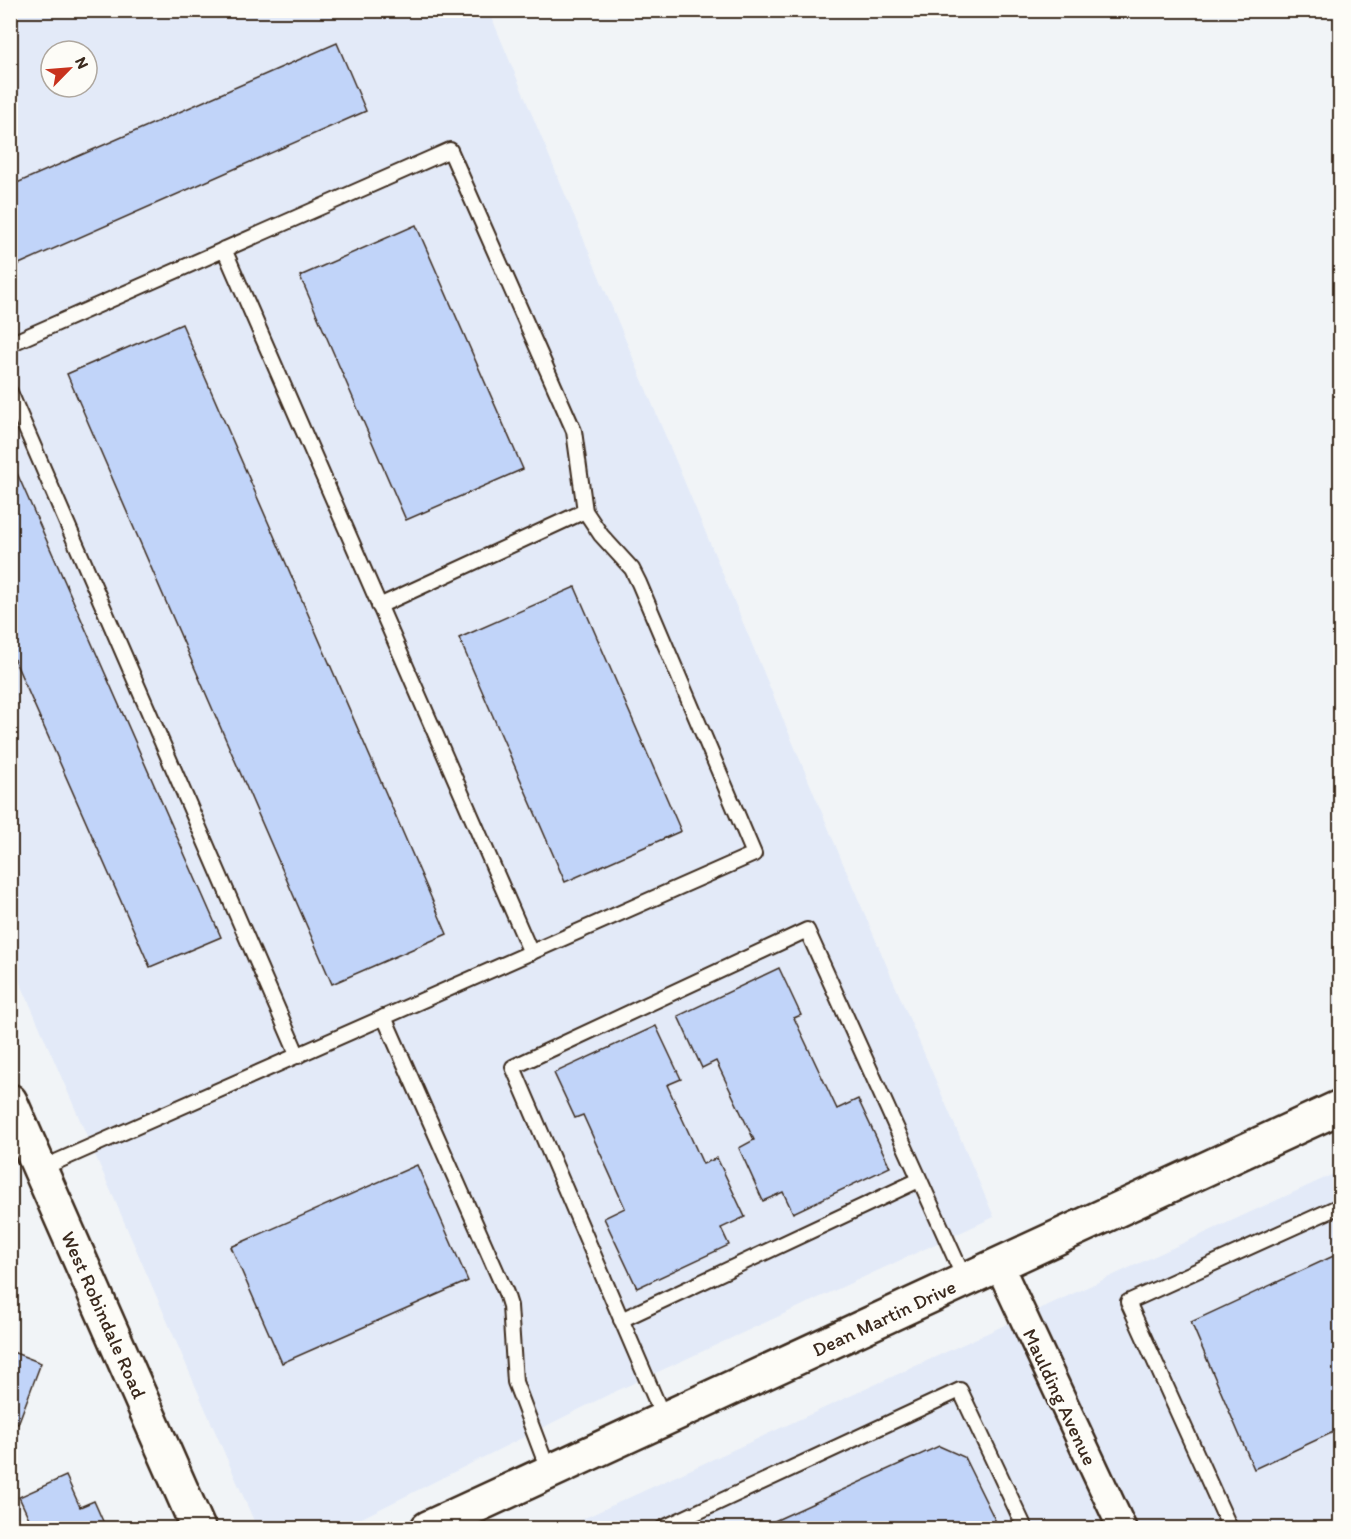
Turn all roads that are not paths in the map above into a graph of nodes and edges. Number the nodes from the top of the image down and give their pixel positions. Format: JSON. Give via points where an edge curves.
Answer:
{"nodes":[{"id":1,"x":225,"y":249,"type":"junction"},
{"id":2,"x":10,"y":344,"type":"edge"},
{"id":3,"x":10,"y":392,"type":"edge"},
{"id":4,"x":585,"y":511,"type":"junction"},
{"id":5,"x":380,"y":606,"type":"junction"},
{"id":6,"x":531,"y":953,"type":"junction"},
{"id":7,"x":384,"y":1017,"type":"junction"},
{"id":8,"x":298,"y":1056,"type":"junction"},
{"id":9,"x":10,"y":1101,"type":"edge"},
{"id":10,"x":1341,"y":1107,"type":"edge"},
{"id":11,"x":40,"y":1169,"type":"junction"},
{"id":12,"x":920,"y":1180,"type":"junction"},
{"id":13,"x":1341,"y":1206,"type":"edge"},
{"id":14,"x":999,"y":1265,"type":"junction"},
{"id":15,"x":965,"y":1281,"type":"junction"},
{"id":16,"x":621,"y":1320,"type":"junction"},
{"id":17,"x":664,"y":1419,"type":"junction"},
{"id":18,"x":549,"y":1472,"type":"junction"},
{"id":19,"x":198,"y":1528,"type":"edge"},
{"id":20,"x":428,"y":1528,"type":"edge"},
{"id":21,"x":663,"y":1528,"type":"edge"},
{"id":22,"x":1025,"y":1528,"type":"edge"},
{"id":23,"x":1122,"y":1528,"type":"edge"},
{"id":24,"x":1230,"y":1528,"type":"edge"}],
"edges":[{"from":1,"to":2,"type":"lane"},
{"from":1,"to":4,"type":"lane","via":[[450,150],[574,431]]},
{"from":1,"to":5,"type":"lane"},
{"from":3,"to":8,"type":"lane"},
{"from":4,"to":5,"type":"lane"},
{"from":4,"to":6,"type":"lane","via":[[639,583],[754,854]]},
{"from":5,"to":6,"type":"lane"},
{"from":6,"to":7,"type":"lane"},
{"from":7,"to":8,"type":"lane"},
{"from":7,"to":18,"type":"lane","via":[[506,1293],[514,1382]]},
{"from":8,"to":11,"type":"lane"},
{"from":9,"to":11,"type":"main road","name":"West Robindale Road"},
{"from":10,"to":14,"type":"main road","name":"Dean Martin Drive"},
{"from":11,"to":19,"type":"main road","name":"West Robindale Road"},
{"from":12,"to":15,"type":"lane"},
{"from":12,"to":16,"type":"lane"},
{"from":12,"to":16,"type":"lane","via":[[807,930],[534,1057],[513,1067]]},
{"from":13,"to":24,"type":"lane","via":[[1128,1302]]},
{"from":14,"to":15,"type":"main road","name":"Dean Martin Drive"},
{"from":14,"to":23,"type":"street","name":"Maulding Avenue"},
{"from":15,"to":17,"type":"main road","name":"Dean Martin Drive"},
{"from":16,"to":17,"type":"lane"},
{"from":17,"to":18,"type":"main road","name":"Dean Martin Drive"},
{"from":18,"to":20,"type":"main road","name":"Dean Martin Drive"},
{"from":21,"to":22,"type":"lane","via":[[960,1390]]}]}
